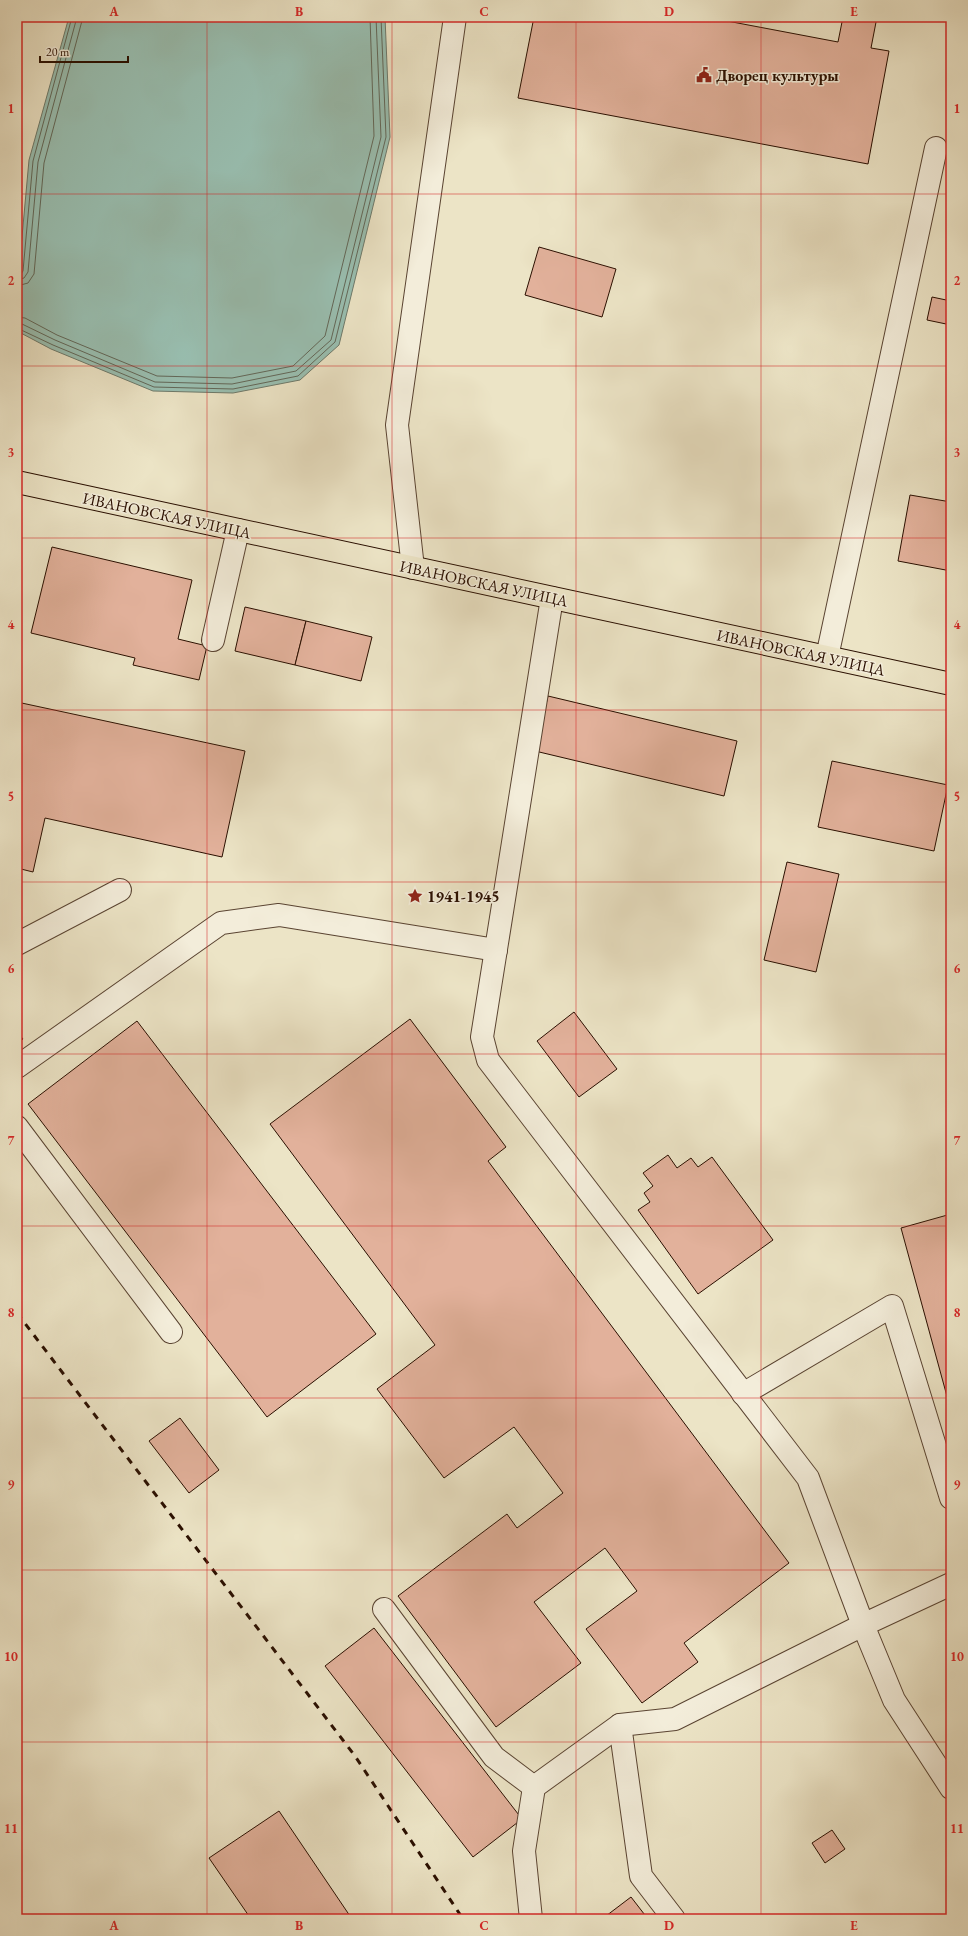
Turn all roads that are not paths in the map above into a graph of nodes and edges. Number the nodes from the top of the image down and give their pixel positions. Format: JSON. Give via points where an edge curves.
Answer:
{"nodes":[{"id":1,"x":455,"y":17,"type":"edge"},
{"id":2,"x":936,"y":148,"type":"dead end"},
{"id":3,"x":17,"y":482,"type":"edge"},
{"id":4,"x":238,"y":530,"type":"junction"},
{"id":5,"x":413,"y":568,"type":"junction"},
{"id":6,"x":552,"y":598,"type":"junction"},
{"id":7,"x":213,"y":640,"type":"dead end"},
{"id":8,"x":827,"y":657,"type":"junction"},
{"id":9,"x":951,"y":684,"type":"edge"},
{"id":10,"x":120,"y":890,"type":"dead end"},
{"id":11,"x":17,"y":944,"type":"edge"},
{"id":12,"x":496,"y":950,"type":"junction"},
{"id":13,"x":17,"y":1067,"type":"edge"},
{"id":14,"x":17,"y":1127,"type":"edge"},
{"id":15,"x":171,"y":1332,"type":"dead end"},
{"id":16,"x":743,"y":1394,"type":"junction"},
{"id":17,"x":951,"y":1498,"type":"edge"},
{"id":18,"x":951,"y":1584,"type":"edge"},
{"id":19,"x":384,"y":1609,"type":"dead end"},
{"id":20,"x":863,"y":1625,"type":"junction"},
{"id":21,"x":620,"y":1725,"type":"junction"},
{"id":22,"x":534,"y":1787,"type":"junction"},
{"id":23,"x":951,"y":1788,"type":"edge"},
{"id":24,"x":531,"y":1919,"type":"edge"},
{"id":25,"x":674,"y":1919,"type":"edge"}],
"edges":[{"from":1,"to":5,"type":"lane","via":[[397,425]]},
{"from":2,"to":8,"type":"lane"},
{"from":3,"to":4,"type":"main road","name":"ИВАНОВСКАЯ УЛИЦА"},
{"from":4,"to":5,"type":"main road","name":"ИВАНОВСКАЯ УЛИЦА"},
{"from":4,"to":7,"type":"lane"},
{"from":5,"to":6,"type":"main road","name":"ИВАНОВСКАЯ УЛИЦА"},
{"from":6,"to":8,"type":"main road","name":"ИВАНОВСКАЯ УЛИЦА"},
{"from":6,"to":12,"type":"lane"},
{"from":8,"to":9,"type":"main road","name":"ИВАНОВСКАЯ УЛИЦА"},
{"from":10,"to":11,"type":"lane"},
{"from":12,"to":13,"type":"lane","via":[[279,915],[221,923]]},
{"from":12,"to":16,"type":"lane","via":[[482,1037],[488,1060]]},
{"from":14,"to":15,"type":"lane"},
{"from":16,"to":17,"type":"lane","via":[[892,1306]]},
{"from":16,"to":20,"type":"lane","via":[[808,1478]]},
{"from":18,"to":20,"type":"lane"},
{"from":19,"to":22,"type":"lane","via":[[494,1757]]},
{"from":20,"to":21,"type":"lane","via":[[675,1719]]},
{"from":20,"to":23,"type":"lane","via":[[894,1700]]},
{"from":21,"to":22,"type":"lane"},
{"from":21,"to":25,"type":"lane","via":[[641,1876]]},
{"from":22,"to":24,"type":"lane","via":[[524,1851]]}]}
